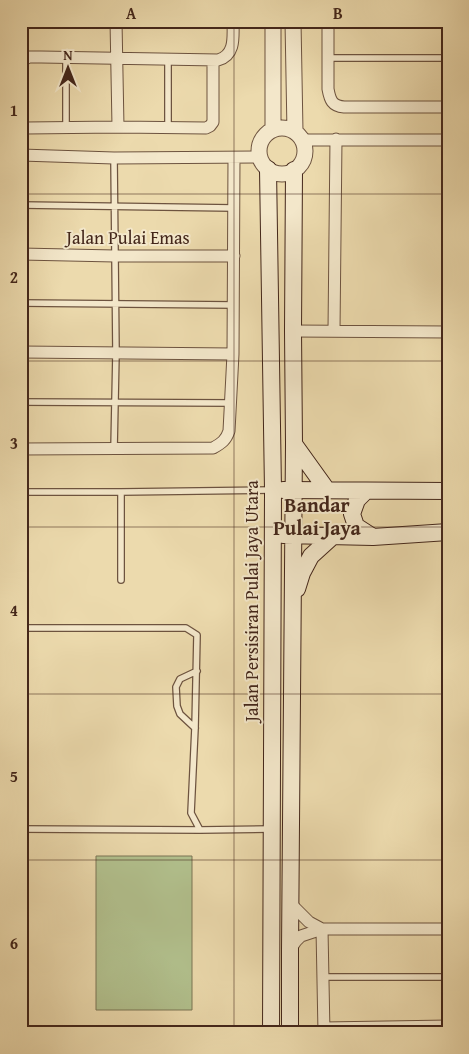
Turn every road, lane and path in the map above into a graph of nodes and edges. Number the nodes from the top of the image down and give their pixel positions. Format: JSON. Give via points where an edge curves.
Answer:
{"nodes":[{"id":1,"x":116,"y":21,"type":"edge"},
{"id":2,"x":233,"y":21,"type":"edge"},
{"id":3,"x":273,"y":21,"type":"edge"},
{"id":4,"x":293,"y":21,"type":"edge"},
{"id":5,"x":328,"y":21,"type":"edge"},
{"id":6,"x":66,"y":58,"type":"junction"},
{"id":7,"x":117,"y":58,"type":"junction"},
{"id":8,"x":327,"y":58,"type":"junction"},
{"id":9,"x":448,"y":58,"type":"edge"},
{"id":10,"x":168,"y":59,"type":"junction"},
{"id":11,"x":21,"y":61,"type":"edge"},
{"id":12,"x":213,"y":61,"type":"junction"},
{"id":13,"x":448,"y":107,"type":"edge"},
{"id":14,"x":21,"y":126,"type":"edge"},
{"id":15,"x":118,"y":127,"type":"junction"},
{"id":16,"x":66,"y":128,"type":"junction"},
{"id":17,"x":168,"y":128,"type":"junction"},
{"id":18,"x":273,"y":130,"type":"junction"},
{"id":19,"x":298,"y":136,"type":"junction"},
{"id":20,"x":336,"y":140,"type":"junction"},
{"id":21,"x":448,"y":140,"type":"edge"},
{"id":22,"x":21,"y":156,"type":"edge"},
{"id":23,"x":114,"y":158,"type":"junction"},
{"id":24,"x":234,"y":158,"type":"junction"},
{"id":25,"x":447,"y":160,"type":"edge"},
{"id":26,"x":264,"y":163,"type":"junction"},
{"id":27,"x":294,"y":170,"type":"junction"},
{"id":28,"x":21,"y":206,"type":"edge"},
{"id":29,"x":115,"y":206,"type":"junction"},
{"id":30,"x":234,"y":208,"type":"junction"},
{"id":31,"x":21,"y":254,"type":"edge"},
{"id":32,"x":116,"y":256,"type":"junction"},
{"id":33,"x":234,"y":256,"type":"junction"},
{"id":34,"x":448,"y":299,"type":"edge"},
{"id":35,"x":21,"y":303,"type":"edge"},
{"id":36,"x":116,"y":304,"type":"junction"},
{"id":37,"x":234,"y":305,"type":"junction"},
{"id":38,"x":293,"y":331,"type":"junction"},
{"id":39,"x":334,"y":332,"type":"junction"},
{"id":40,"x":448,"y":332,"type":"edge"},
{"id":41,"x":21,"y":352,"type":"edge"},
{"id":42,"x":116,"y":353,"type":"junction"},
{"id":43,"x":233,"y":354,"type":"junction"},
{"id":44,"x":21,"y":402,"type":"edge"},
{"id":45,"x":116,"y":403,"type":"junction"},
{"id":46,"x":231,"y":403,"type":"junction"},
{"id":47,"x":294,"y":444,"type":"junction"},
{"id":48,"x":21,"y":449,"type":"edge"},
{"id":49,"x":114,"y":449,"type":"junction"},
{"id":50,"x":273,"y":490,"type":"junction"},
{"id":51,"x":294,"y":490,"type":"junction"},
{"id":52,"x":327,"y":490,"type":"junction"},
{"id":53,"x":366,"y":490,"type":"junction"},
{"id":54,"x":448,"y":491,"type":"edge"},
{"id":55,"x":21,"y":492,"type":"edge"},
{"id":56,"x":121,"y":492,"type":"junction"},
{"id":57,"x":448,"y":532,"type":"edge"},
{"id":58,"x":272,"y":534,"type":"junction"},
{"id":59,"x":294,"y":535,"type":"junction"},
{"id":60,"x":333,"y":536,"type":"junction"},
{"id":61,"x":373,"y":537,"type":"junction"},
{"id":62,"x":121,"y":580,"type":"dead end"},
{"id":63,"x":293,"y":603,"type":"junction"},
{"id":64,"x":21,"y":628,"type":"edge"},
{"id":65,"x":197,"y":671,"type":"junction"},
{"id":66,"x":195,"y":728,"type":"junction"},
{"id":67,"x":21,"y":829,"type":"edge"},
{"id":68,"x":271,"y":829,"type":"junction"},
{"id":69,"x":200,"y":830,"type":"junction"},
{"id":70,"x":290,"y":903,"type":"junction"},
{"id":71,"x":322,"y":929,"type":"junction"},
{"id":72,"x":448,"y":929,"type":"edge"},
{"id":73,"x":290,"y":951,"type":"junction"},
{"id":74,"x":448,"y":976,"type":"edge"},
{"id":75,"x":323,"y":977,"type":"junction"},
{"id":76,"x":448,"y":1026,"type":"edge"},
{"id":77,"x":324,"y":1030,"type":"edge"},
{"id":78,"x":271,"y":1033,"type":"edge"},
{"id":79,"x":290,"y":1033,"type":"edge"}],
"edges":[{"from":1,"to":7,"type":"street"},
{"from":2,"to":12,"type":"street","via":[[232,48],[223,59]]},
{"from":3,"to":18,"type":"street"},
{"from":4,"to":19,"type":"street"},
{"from":5,"to":8,"type":"street"},
{"from":6,"to":7,"type":"street"},
{"from":6,"to":11,"type":"street","via":[[29,57]]},
{"from":6,"to":16,"type":"lane"},
{"from":7,"to":10,"type":"street"},
{"from":7,"to":15,"type":"street"},
{"from":8,"to":9,"type":"lane"},
{"from":8,"to":13,"type":"street","via":[[330,99],[338,106]]},
{"from":10,"to":12,"type":"street"},
{"from":10,"to":17,"type":"lane"},
{"from":12,"to":17,"type":"street","via":[[213,122],[206,128]]},
{"from":14,"to":16,"type":"street"},
{"from":15,"to":16,"type":"street"},
{"from":15,"to":17,"type":"street"},
{"from":18,"to":19,"type":"street","via":[[286,128]]},
{"from":18,"to":26,"type":"street","via":[[261,141],[259,152]]},
{"from":19,"to":20,"type":"street"},
{"from":19,"to":27,"type":"street","via":[[304,144],[305,154]]},
{"from":20,"to":21,"type":"street"},
{"from":20,"to":39,"type":"street"},
{"from":22,"to":23,"type":"street"},
{"from":23,"to":24,"type":"street"},
{"from":23,"to":29,"type":"lane"},
{"from":24,"to":26,"type":"street"},
{"from":24,"to":30,"type":"street"},
{"from":25,"to":34,"type":"lane"},
{"from":26,"to":27,"type":"street","via":[[281,174]]},
{"from":26,"to":50,"type":"main road","name":"Jalan Persisiran Pulai Jaya Utara"},
{"from":27,"to":38,"type":"main road"},
{"from":28,"to":29,"type":"lane"},
{"from":29,"to":30,"type":"lane"},
{"from":29,"to":32,"type":"lane"},
{"from":30,"to":33,"type":"street"},
{"from":31,"to":32,"type":"street","name":"Jalan Pulai Emas"},
{"from":32,"to":33,"type":"street","name":"Jalan Pulai Emas"},
{"from":32,"to":36,"type":"lane"},
{"from":33,"to":37,"type":"street"},
{"from":35,"to":36,"type":"lane"},
{"from":36,"to":37,"type":"lane"},
{"from":36,"to":42,"type":"lane"},
{"from":37,"to":43,"type":"street"},
{"from":38,"to":39,"type":"street"},
{"from":38,"to":47,"type":"main road"},
{"from":39,"to":40,"type":"street"},
{"from":41,"to":42,"type":"street"},
{"from":42,"to":43,"type":"street"},
{"from":42,"to":45,"type":"lane"},
{"from":43,"to":46,"type":"street"},
{"from":44,"to":45,"type":"lane"},
{"from":45,"to":46,"type":"lane"},
{"from":45,"to":49,"type":"lane"},
{"from":46,"to":49,"type":"street","via":[[227,438],[214,448]]},
{"from":47,"to":51,"type":"main road"},
{"from":47,"to":52,"type":"main road"},
{"from":48,"to":49,"type":"street"},
{"from":50,"to":51,"type":"main road"},
{"from":50,"to":56,"type":"lane"},
{"from":50,"to":58,"type":"main road","name":"Jalan Persisiran Pulai Jaya Utara"},
{"from":51,"to":52,"type":"main road"},
{"from":51,"to":59,"type":"main road"},
{"from":52,"to":53,"type":"main road"},
{"from":53,"to":54,"type":"main road"},
{"from":53,"to":61,"type":"main road","via":[[357,500],[352,514],[356,526]]},
{"from":55,"to":56,"type":"lane"},
{"from":56,"to":62,"type":"lane"},
{"from":57,"to":61,"type":"main road"},
{"from":58,"to":59,"type":"main road"},
{"from":58,"to":68,"type":"main road","name":"Jalan Persisiran Pulai Jaya Utara"},
{"from":59,"to":60,"type":"main road"},
{"from":59,"to":63,"type":"main road"},
{"from":60,"to":61,"type":"main road"},
{"from":60,"to":63,"type":"main road","via":[[311,556]]},
{"from":63,"to":70,"type":"main road"},
{"from":64,"to":65,"type":"lane","via":[[186,628],[197,635]]},
{"from":65,"to":66,"type":"lane"},
{"from":65,"to":66,"type":"lane","via":[[180,679],[176,687],[180,714]]},
{"from":66,"to":69,"type":"lane","via":[[191,813]]},
{"from":67,"to":69,"type":"lane"},
{"from":68,"to":69,"type":"lane"},
{"from":68,"to":78,"type":"main road","name":"Jalan Persisiran Pulai Jaya Utara"},
{"from":70,"to":71,"type":"street","via":[[309,922]]},
{"from":70,"to":73,"type":"main road"},
{"from":71,"to":72,"type":"street"},
{"from":71,"to":73,"type":"street","via":[[302,936]]},
{"from":71,"to":75,"type":"street"},
{"from":73,"to":79,"type":"main road"},
{"from":74,"to":75,"type":"lane"},
{"from":75,"to":77,"type":"street"},
{"from":76,"to":77,"type":"street"}]}
